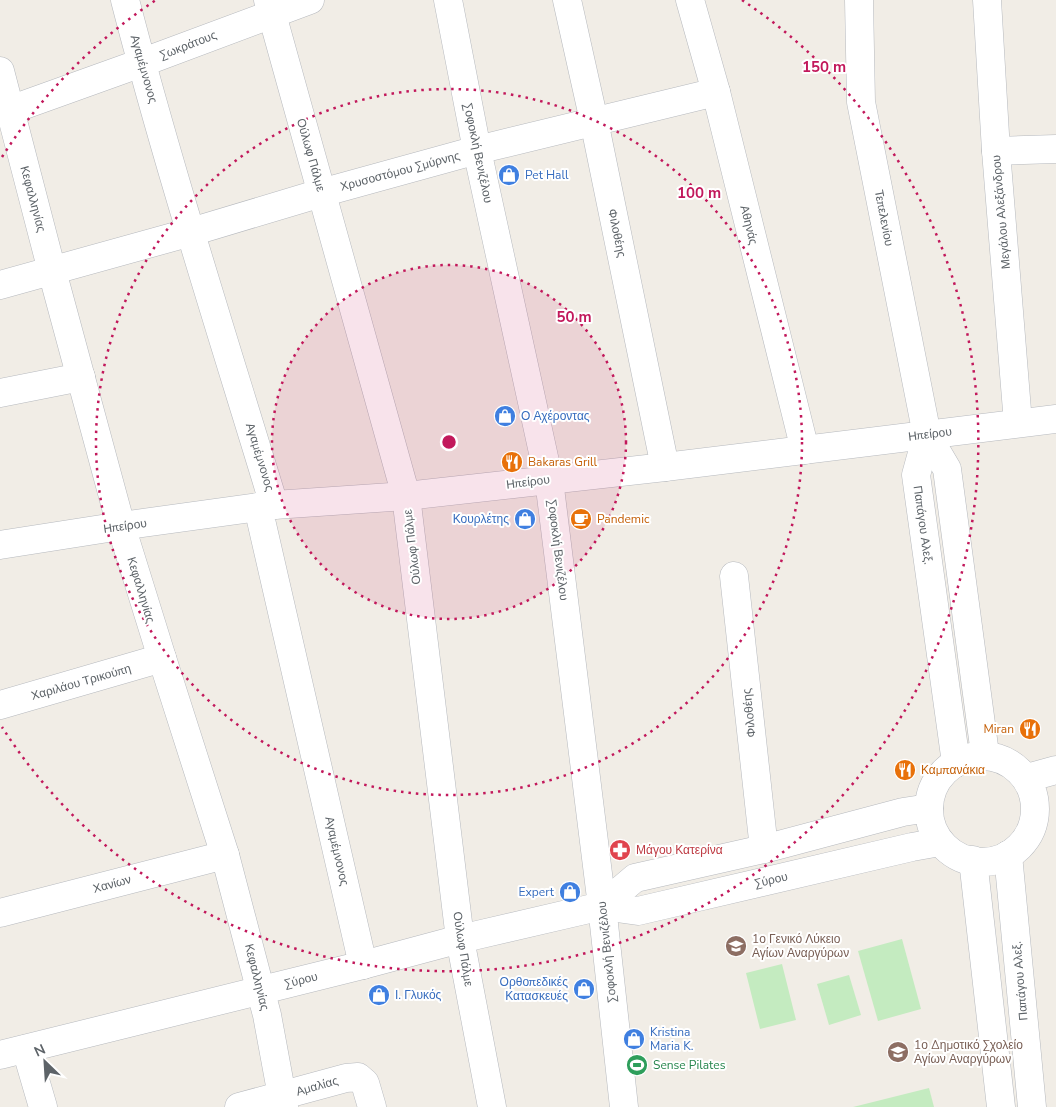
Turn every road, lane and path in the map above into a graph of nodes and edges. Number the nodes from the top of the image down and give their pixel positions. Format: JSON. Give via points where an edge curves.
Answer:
{"nodes":[{"id":1,"x":125,"y":0,"type":"edge"},
{"id":2,"x":310,"y":0,"type":"edge"},
{"id":3,"x":448,"y":0,"type":"edge"},
{"id":4,"x":567,"y":0,"type":"edge"},
{"id":5,"x":690,"y":0,"type":"edge"},
{"id":6,"x":859,"y":0,"type":"edge"},
{"id":7,"x":987,"y":0,"type":"edge"},
{"id":8,"x":270,"y":7,"type":"edge"},
{"id":9,"x":141,"y":63,"type":"junction"},
{"id":10,"x":0,"y":71,"type":"edge"},
{"id":11,"x":716,"y":92,"type":"junction"},
{"id":12,"x":10,"y":110,"type":"junction"},
{"id":13,"x":594,"y":121,"type":"junction"},
{"id":14,"x":1056,"y":149,"type":"edge"},
{"id":15,"x":477,"y":150,"type":"junction"},
{"id":16,"x":996,"y":151,"type":"junction"},
{"id":17,"x":322,"y":193,"type":"junction"},
{"id":18,"x":191,"y":232,"type":"junction"},
{"id":19,"x":52,"y":271,"type":"junction"},
{"id":20,"x":0,"y":285,"type":"edge"},
{"id":21,"x":81,"y":377,"type":"junction"},
{"id":22,"x":0,"y":392,"type":"edge"},
{"id":23,"x":1056,"y":419,"type":"edge"},
{"id":24,"x":1018,"y":423,"type":"junction"},
{"id":25,"x":927,"y":435,"type":"junction"},
{"id":26,"x":805,"y":450,"type":"junction"},
{"id":27,"x":665,"y":467,"type":"junction"},
{"id":28,"x":549,"y":480,"type":"junction"},
{"id":29,"x":406,"y":496,"type":"junction"},
{"id":30,"x":274,"y":505,"type":"junction"},
{"id":31,"x":121,"y":526,"type":"junction"},
{"id":32,"x":0,"y":545,"type":"edge"},
{"id":33,"x":734,"y":576,"type":"dead end"},
{"id":34,"x":162,"y":658,"type":"junction"},
{"id":35,"x":0,"y":705,"type":"edge"},
{"id":36,"x":985,"y":754,"type":"junction"},
{"id":37,"x":956,"y":762,"type":"junction"},
{"id":38,"x":1056,"y":770,"type":"edge"},
{"id":39,"x":1027,"y":778,"type":"junction"},
{"id":40,"x":1046,"y":806,"type":"edge"},
{"id":41,"x":929,"y":808,"type":"junction"},
{"id":42,"x":940,"y":842,"type":"junction"},
{"id":43,"x":764,"y":849,"type":"junction"},
{"id":44,"x":225,"y":855,"type":"junction"},
{"id":45,"x":1008,"y":855,"type":"junction"},
{"id":46,"x":973,"y":860,"type":"junction"},
{"id":47,"x":602,"y":906,"type":"junction"},
{"id":48,"x":1,"y":910,"type":"edge"},
{"id":49,"x":460,"y":940,"type":"junction"},
{"id":50,"x":363,"y":965,"type":"junction"},
{"id":51,"x":261,"y":990,"type":"junction"},
{"id":52,"x":13,"y":1052,"type":"edge"},
{"id":53,"x":369,"y":1095,"type":"edge"},
{"id":54,"x":283,"y":1101,"type":"edge"},
{"id":55,"x":42,"y":1107,"type":"edge"},
{"id":56,"x":239,"y":1107,"type":"edge"},
{"id":57,"x":492,"y":1107,"type":"edge"},
{"id":58,"x":624,"y":1107,"type":"edge"},
{"id":59,"x":1001,"y":1107,"type":"edge"},
{"id":60,"x":1032,"y":1107,"type":"edge"}],
"edges":[{"from":1,"to":9,"type":"street","name":"Αγαμέμνονος"},
{"from":2,"to":8,"type":"street","name":"Σωκράτους"},
{"from":3,"to":15,"type":"street","name":"Σοφοκλή Βενιζέλου"},
{"from":4,"to":13,"type":"street","name":"Φιλοθέης"},
{"from":5,"to":11,"type":"street","name":"Αθηνάς"},
{"from":6,"to":25,"type":"street","name":"Τεπελενίου","via":[[861,102]]},
{"from":7,"to":16,"type":"street","name":"Μεγάλου Αλεξάνδρου"},
{"from":8,"to":9,"type":"street","name":"Σωκράτους"},
{"from":8,"to":17,"type":"street","name":"Ούλωφ Πάλμε"},
{"from":9,"to":12,"type":"street","name":"Σωκράτους"},
{"from":9,"to":18,"type":"street","name":"Αγαμέμνονος"},
{"from":10,"to":12,"type":"street","name":"Κεφαλληνίας"},
{"from":11,"to":13,"type":"street","name":"Χρυσοστόμου Σμύρνης"},
{"from":11,"to":26,"type":"street","name":"Αθηνάς"},
{"from":12,"to":19,"type":"street","name":"Κεφαλληνίας"},
{"from":13,"to":15,"type":"street","name":"Χρυσοστόμου Σμύρνης"},
{"from":13,"to":27,"type":"street","name":"Φιλοθέης"},
{"from":14,"to":16,"type":"street"},
{"from":15,"to":17,"type":"street","name":"Χρυσοστόμου Σμύρνης"},
{"from":15,"to":28,"type":"street","name":"Σοφοκλή Βενιζέλου"},
{"from":16,"to":24,"type":"street","name":"Μεγάλου Αλεξάνδρου"},
{"from":17,"to":18,"type":"street","name":"Χρυσοστόμου Σμύρνης"},
{"from":17,"to":29,"type":"street","name":"Ούλωφ Πάλμε"},
{"from":18,"to":19,"type":"street","name":"Χρυσοστόμου Σμύρνης"},
{"from":18,"to":30,"type":"street","name":"Αγαμέμνονος"},
{"from":19,"to":20,"type":"street","name":"Χρυσοστόμου Σμύρνης"},
{"from":19,"to":21,"type":"street","name":"Κεφαλληνίας"},
{"from":21,"to":22,"type":"street"},
{"from":21,"to":31,"type":"street","name":"Κεφαλληνίας"},
{"from":23,"to":24,"type":"street","name":"Ηπείρου"},
{"from":24,"to":25,"type":"street","name":"Ηπείρου"},
{"from":25,"to":26,"type":"street","name":"Ηπείρου"},
{"from":25,"to":36,"type":"street","via":[[947,469]]},
{"from":25,"to":37,"type":"street","name":"Παπάγου Αλεξ.","via":[[916,475]]},
{"from":26,"to":27,"type":"street","name":"Ηπείρου"},
{"from":27,"to":28,"type":"street","name":"Ηπείρου"},
{"from":28,"to":29,"type":"street","name":"Ηπείρου"},
{"from":28,"to":47,"type":"street","name":"Σοφοκλή Βενιζέλου"},
{"from":29,"to":30,"type":"street","name":"Ηπείρου"},
{"from":29,"to":49,"type":"street","name":"Ούλωφ Πάλμε"},
{"from":30,"to":31,"type":"street","name":"Ηπείρου"},
{"from":30,"to":50,"type":"street","name":"Αγαμέμνονος","via":[[258,507]]},
{"from":31,"to":32,"type":"street","name":"Ηπείρου"},
{"from":31,"to":34,"type":"street","name":"Κεφαλληνίας"},
{"from":33,"to":43,"type":"street","name":"Φιλοθέης"},
{"from":34,"to":35,"type":"street","name":"Χαριλάου Τρικούπη"},
{"from":34,"to":44,"type":"street","name":"Κεφαλληνίας"},
{"from":36,"to":37,"type":"street"},
{"from":36,"to":39,"type":"street","via":[[1007,762]]},
{"from":37,"to":41,"type":"street","via":[[939,778]]},
{"from":38,"to":39,"type":"street"},
{"from":39,"to":40,"type":"street","via":[[1034,797]]},
{"from":40,"to":45,"type":"street","via":[[1023,843]]},
{"from":41,"to":42,"type":"street","via":[[932,826]]},
{"from":41,"to":43,"type":"street","name":"Σύρου"},
{"from":42,"to":46,"type":"street","via":[[966,860]]},
{"from":42,"to":47,"type":"street","name":"Σύρου","via":[[638,911]]},
{"from":43,"to":47,"type":"street","name":"Σύρου","via":[[635,878]]},
{"from":44,"to":48,"type":"street","name":"Χανίων"},
{"from":44,"to":51,"type":"street","name":"Κεφαλληνίας"},
{"from":45,"to":46,"type":"street","via":[[988,862]]},
{"from":45,"to":60,"type":"street","name":"Παπάγου Αλεξ."},
{"from":46,"to":59,"type":"street"},
{"from":47,"to":49,"type":"street","name":"Σύρου"},
{"from":47,"to":58,"type":"street","name":"Σοφοκλή Βενιζέλου"},
{"from":49,"to":50,"type":"street","name":"Σύρου"},
{"from":49,"to":57,"type":"street","name":"Ούλωφ Πάλμε"},
{"from":50,"to":51,"type":"street","name":"Σύρου"},
{"from":51,"to":52,"type":"street","name":"Σύρου"},
{"from":51,"to":54,"type":"street","name":"Κεφαλληνίας"},
{"from":52,"to":55,"type":"street"},
{"from":53,"to":54,"type":"street","name":"Αμαλίας","via":[[358,1078],[346,1078]]},
{"from":54,"to":56,"type":"street","name":"Αμαλίας"}]}
